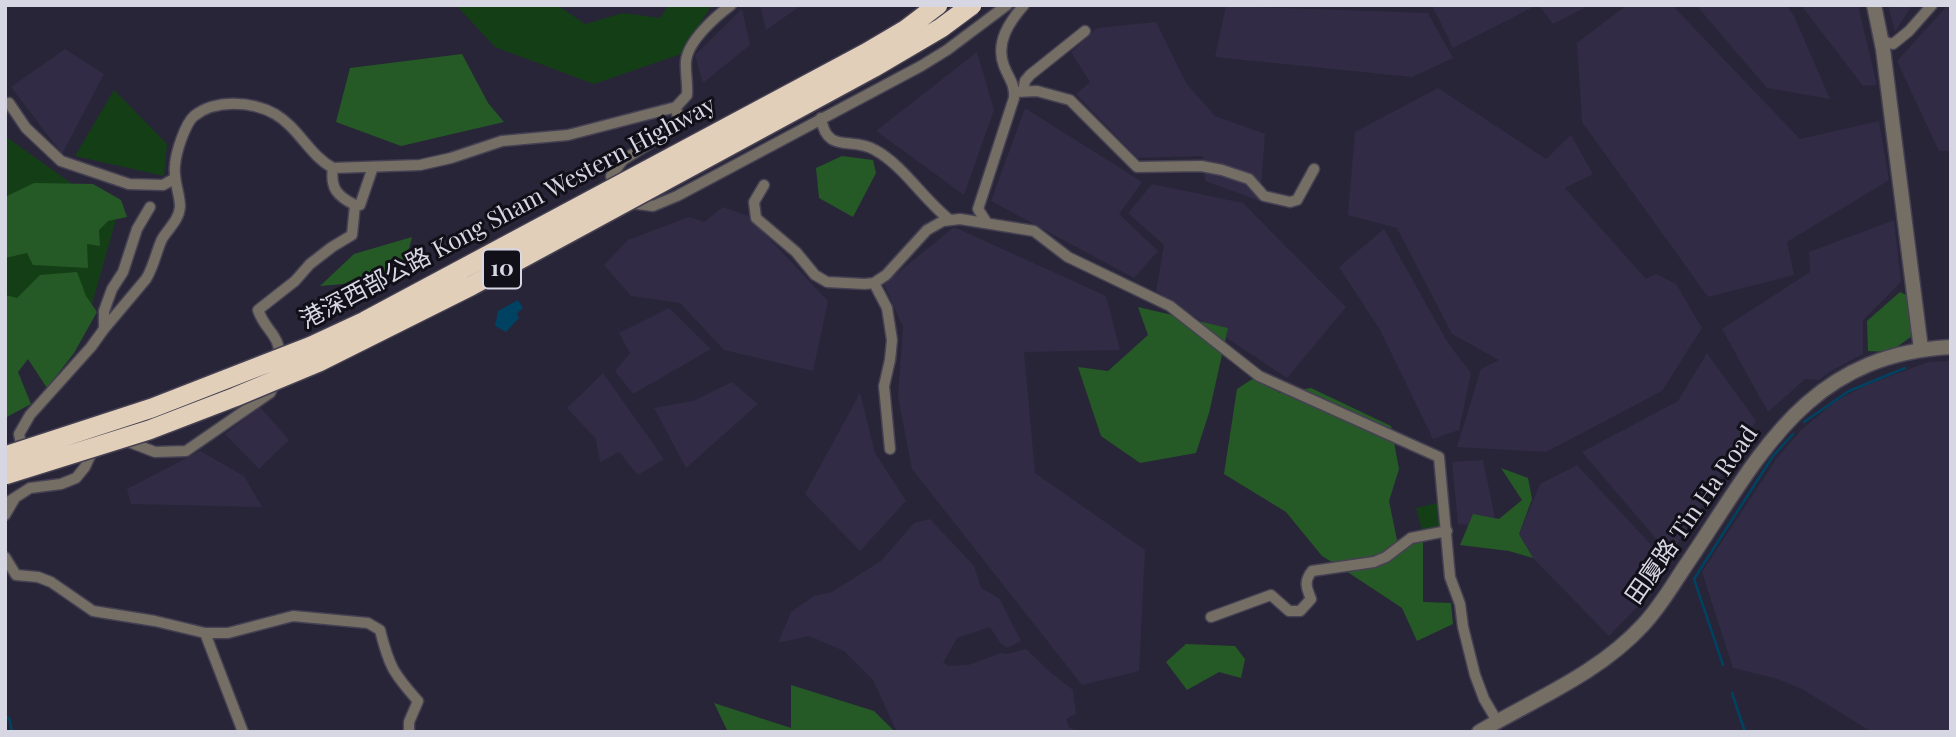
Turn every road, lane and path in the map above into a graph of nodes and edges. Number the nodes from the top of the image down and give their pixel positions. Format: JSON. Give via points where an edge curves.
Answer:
{"nodes":[{"id":1,"x":731,"y":5,"type":"edge"},
{"id":2,"x":938,"y":5,"type":"edge"},
{"id":3,"x":972,"y":5,"type":"edge"},
{"id":4,"x":1007,"y":5,"type":"edge"},
{"id":5,"x":1024,"y":5,"type":"edge"},
{"id":6,"x":1874,"y":5,"type":"edge"},
{"id":7,"x":1932,"y":5,"type":"edge"},
{"id":8,"x":1085,"y":31,"type":"dead end"},
{"id":9,"x":1882,"y":41,"type":"junction"},
{"id":10,"x":1019,"y":91,"type":"junction"},
{"id":11,"x":9,"y":103,"type":"dead end"},
{"id":12,"x":676,"y":107,"type":"junction"},
{"id":13,"x":821,"y":118,"type":"junction"},
{"id":14,"x":373,"y":167,"type":"junction"},
{"id":15,"x":333,"y":168,"type":"junction"},
{"id":16,"x":1314,"y":169,"type":"dead end"},
{"id":17,"x":174,"y":179,"type":"junction"},
{"id":18,"x":764,"y":185,"type":"dead end"},
{"id":19,"x":355,"y":205,"type":"junction"},
{"id":20,"x":150,"y":207,"type":"dead end"},
{"id":21,"x":950,"y":220,"type":"junction"},
{"id":22,"x":987,"y":223,"type":"junction"},
{"id":23,"x":874,"y":283,"type":"junction"},
{"id":24,"x":104,"y":330,"type":"junction"},
{"id":25,"x":1951,"y":347,"type":"edge"},
{"id":26,"x":1921,"y":349,"type":"junction"},
{"id":27,"x":890,"y":449,"type":"dead end"},
{"id":28,"x":5,"y":456,"type":"edge"},
{"id":29,"x":5,"y":475,"type":"edge"},
{"id":30,"x":30,"y":488,"type":"junction"},
{"id":31,"x":10,"y":501,"type":"edge"},
{"id":32,"x":5,"y":515,"type":"edge"},
{"id":33,"x":1447,"y":531,"type":"junction"},
{"id":34,"x":5,"y":556,"type":"edge"},
{"id":35,"x":1211,"y":617,"type":"dead end"},
{"id":36,"x":205,"y":633,"type":"junction"},
{"id":37,"x":1497,"y":721,"type":"junction"},
{"id":38,"x":243,"y":732,"type":"edge"},
{"id":39,"x":409,"y":732,"type":"edge"},
{"id":40,"x":1479,"y":732,"type":"edge"}],
"edges":[{"from":1,"to":12,"type":"street","via":[[696,38],[685,59],[687,95]]},
{"from":2,"to":28,"type":"highway","name":"港深西部公路 Kong Sham Western Highway","number":"10","bridge":true,"via":[[866,53],[365,321],[152,408]]},
{"from":3,"to":29,"type":"highway","name":"港深西部公路 Kong Sham Western Highway","number":"10","bridge":true,"via":[[885,62],[388,329],[222,402]]},
{"from":4,"to":13,"type":"street","via":[[929,61]]},
{"from":5,"to":10,"type":"street","via":[[1002,41],[1003,64]]},
{"from":6,"to":9,"type":"street"},
{"from":7,"to":9,"type":"street","via":[[1894,44]]},
{"from":8,"to":10,"type":"street","via":[[1030,75]]},
{"from":9,"to":26,"type":"street"},
{"from":10,"to":16,"type":"street","via":[[1070,100],[1137,167],[1222,170],[1249,179],[1264,196],[1290,202],[1297,200]]},
{"from":10,"to":22,"type":"street","via":[[978,209]]},
{"from":11,"to":17,"type":"street","via":[[26,128],[61,161],[129,184],[163,185]]},
{"from":12,"to":13,"type":"street","via":[[679,125],[623,160],[611,176],[613,189],[626,203],[653,206],[677,196]]},
{"from":12,"to":14,"type":"street","via":[[568,135],[502,141],[420,165]]},
{"from":13,"to":21,"type":"street","via":[[827,137],[883,154]]},
{"from":14,"to":15,"type":"street"},
{"from":14,"to":19,"type":"street","via":[[364,197]]},
{"from":15,"to":17,"type":"street","via":[[275,114],[247,104],[212,106],[192,117],[179,144]]},
{"from":15,"to":19,"type":"street","via":[[334,191]]},
{"from":17,"to":24,"type":"street","via":[[180,206],[177,218],[162,240],[152,270]]},
{"from":18,"to":23,"type":"street","via":[[754,202],[756,218],[815,275],[827,282]]},
{"from":19,"to":30,"type":"street","via":[[352,235],[310,264],[258,310],[278,339],[281,353],[280,373],[270,393],[186,450],[155,452],[126,440],[104,438],[96,443],[76,478]]},
{"from":20,"to":24,"type":"street","via":[[108,300]]},
{"from":21,"to":22,"type":"street"},
{"from":21,"to":23,"type":"street","via":[[928,230]]},
{"from":22,"to":33,"type":"street","via":[[1034,231],[1068,257],[1170,306],[1259,376],[1438,457]]},
{"from":23,"to":27,"type":"street","via":[[887,308],[892,340],[884,386]]},
{"from":24,"to":30,"type":"street","via":[[30,415],[19,434]]},
{"from":25,"to":26,"type":"street","name":"田廈路 Tin Ha Road"},
{"from":26,"to":37,"type":"street","name":"田廈路 Tin Ha Road","via":[[1857,368],[1792,415],[1644,624],[1609,657]]},
{"from":30,"to":31,"type":"street"},
{"from":31,"to":32,"type":"street"},
{"from":33,"to":35,"type":"street","via":[[1411,538],[1374,562],[1312,571],[1306,585],[1311,598],[1300,611],[1289,611],[1271,595]]},
{"from":33,"to":37,"type":"street","via":[[1450,577],[1468,652]]},
{"from":34,"to":36,"type":"street","via":[[16,575],[51,582],[93,611]]},
{"from":36,"to":38,"type":"street"},
{"from":36,"to":39,"type":"street","via":[[228,633],[293,616],[368,623],[380,630],[388,663],[418,701]]},
{"from":37,"to":40,"type":"street","name":"田廈路 Tin Ha Road"}]}
